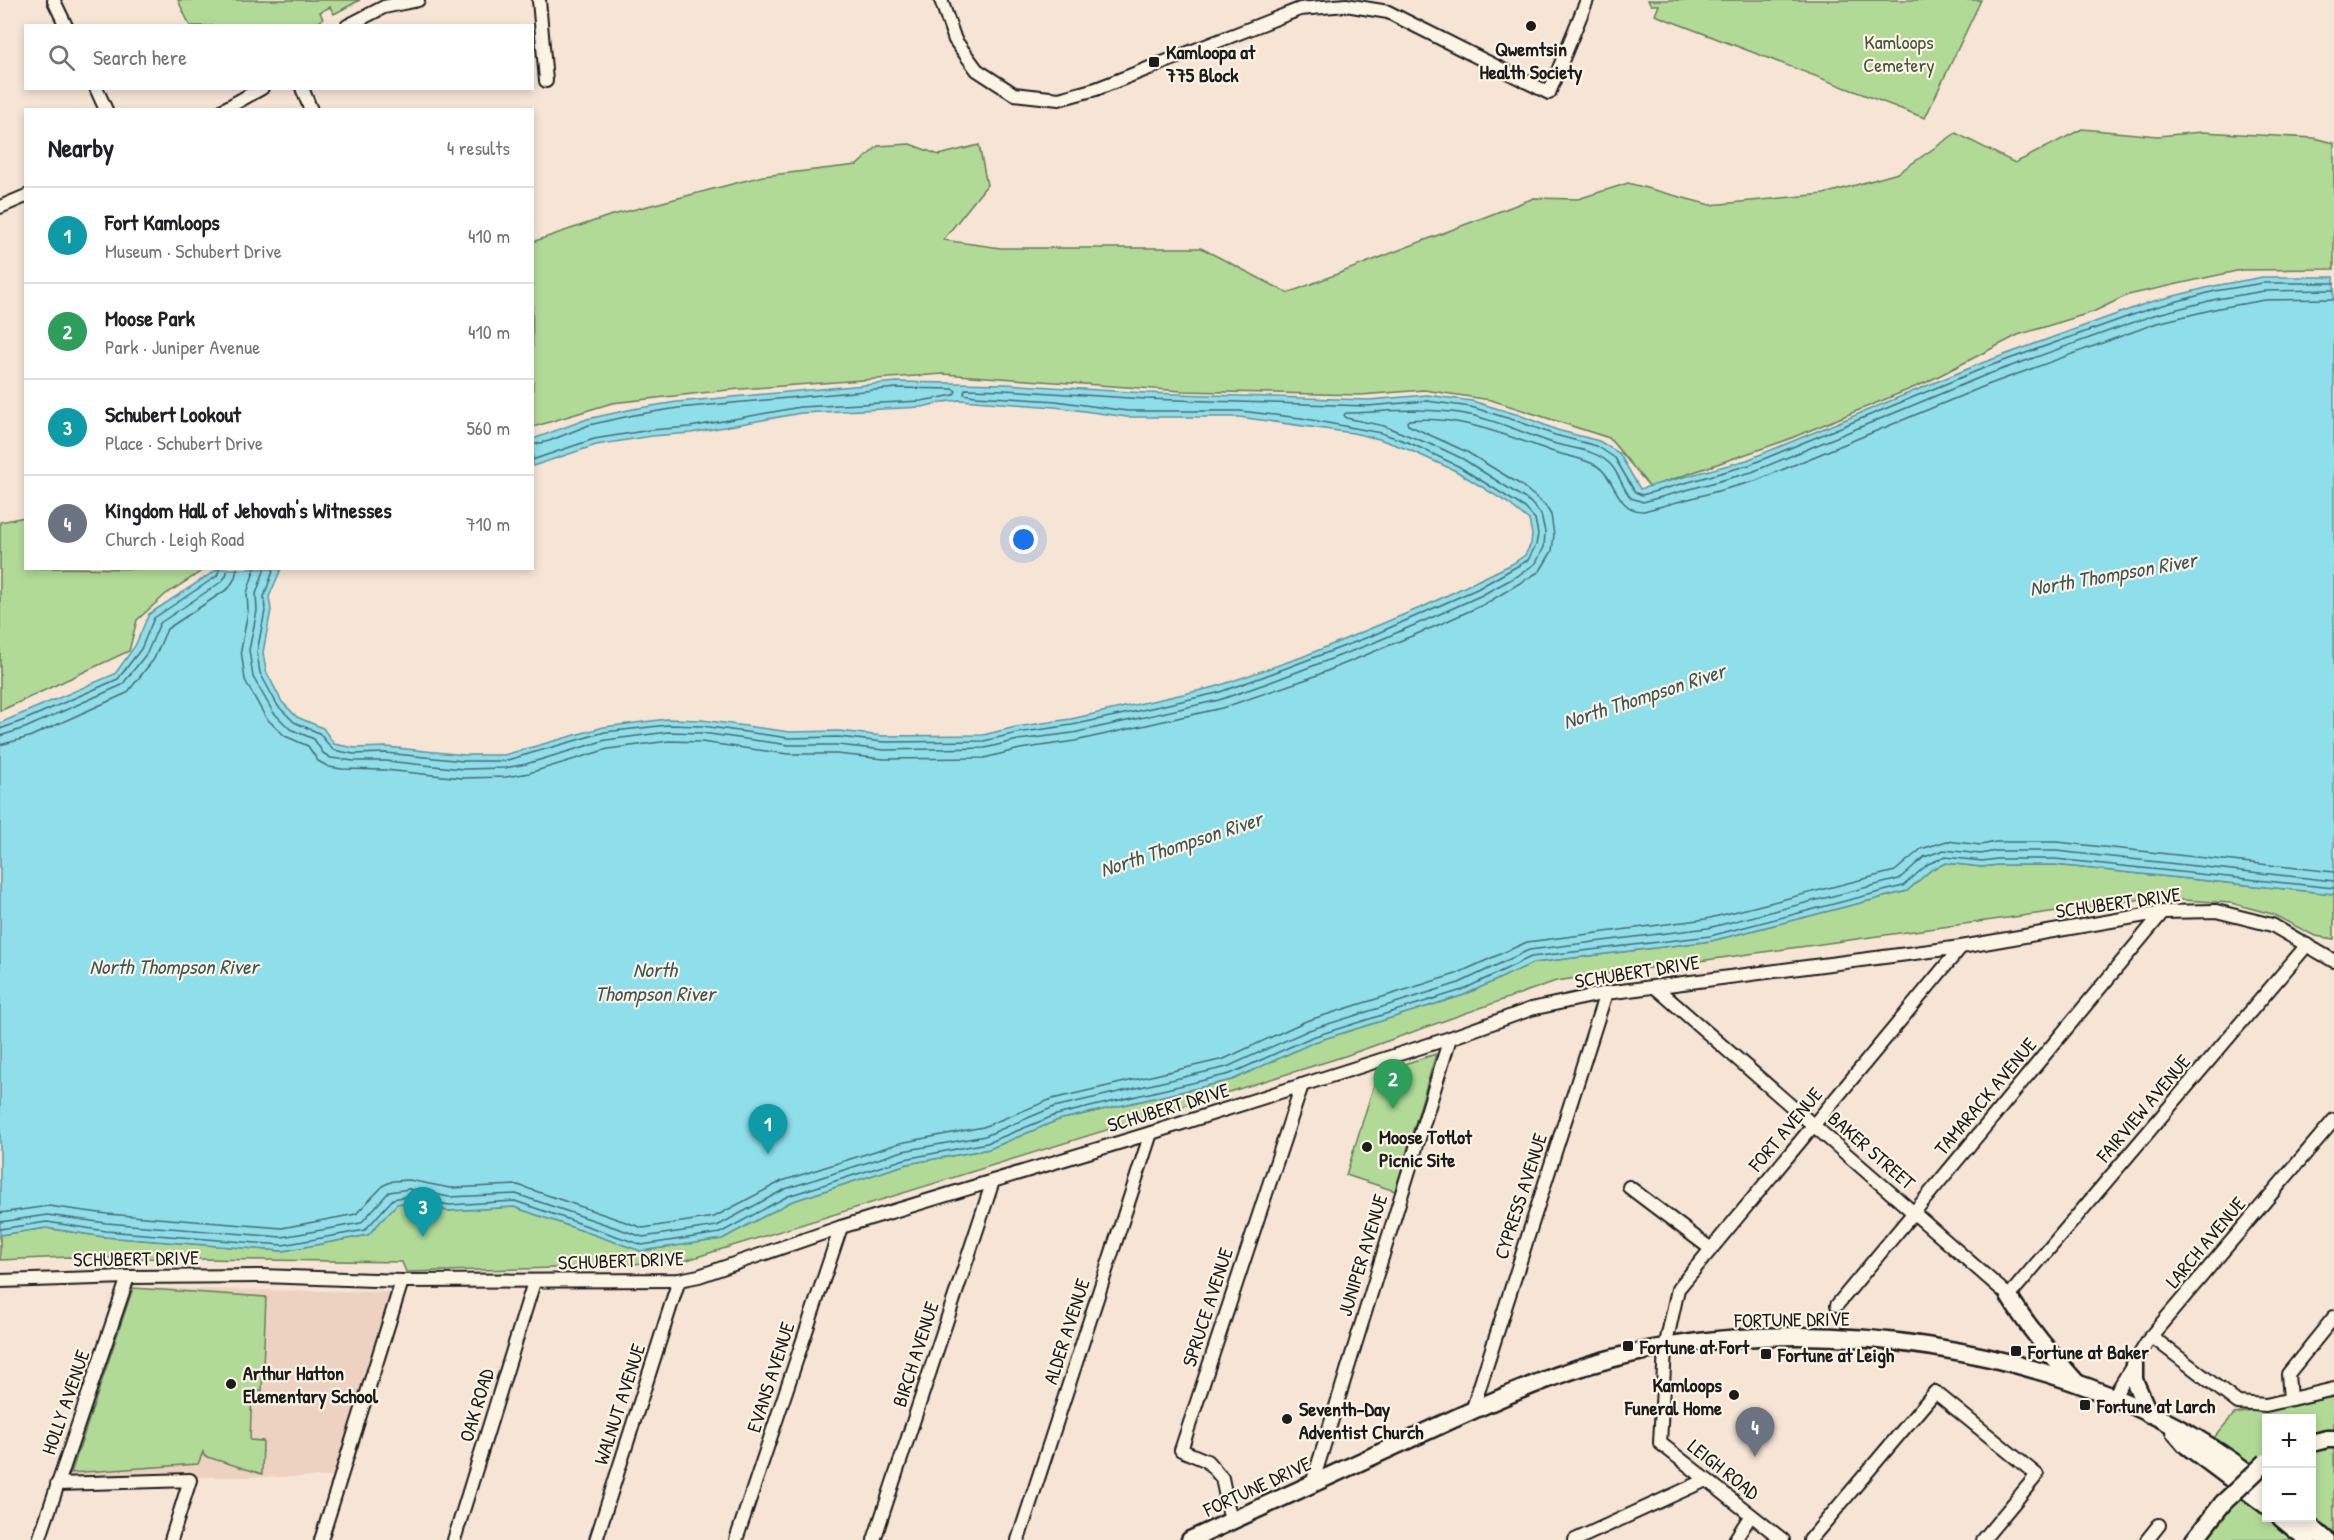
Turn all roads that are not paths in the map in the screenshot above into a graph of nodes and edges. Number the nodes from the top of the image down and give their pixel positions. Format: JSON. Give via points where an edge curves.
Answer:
{"nodes":[{"id":1,"x":418,"y":0,"type":"edge"},
{"id":2,"x":539,"y":0,"type":"edge"},
{"id":3,"x":941,"y":0,"type":"edge"},
{"id":4,"x":1587,"y":0,"type":"edge"},
{"id":5,"x":54,"y":1,"type":"edge"},
{"id":6,"x":65,"y":24,"type":"edge"},
{"id":7,"x":350,"y":24,"type":"edge"},
{"id":8,"x":546,"y":81,"type":"dead end"},
{"id":9,"x":97,"y":90,"type":"edge"},
{"id":10,"x":258,"y":90,"type":"edge"},
{"id":11,"x":303,"y":90,"type":"edge"},
{"id":12,"x":105,"y":108,"type":"edge"},
{"id":13,"x":227,"y":108,"type":"edge"},
{"id":14,"x":310,"y":108,"type":"edge"},
{"id":15,"x":24,"y":197,"type":"edge"},
{"id":16,"x":0,"y":207,"type":"edge"},
{"id":17,"x":2163,"y":912,"type":"junction"},
{"id":18,"x":2307,"y":945,"type":"junction"},
{"id":19,"x":1961,"y":947,"type":"junction"},
{"id":20,"x":2334,"y":961,"type":"edge"},
{"id":21,"x":1655,"y":987,"type":"junction"},
{"id":22,"x":1606,"y":993,"type":"junction"},
{"id":23,"x":1450,"y":1038,"type":"junction"},
{"id":24,"x":1302,"y":1085,"type":"junction"},
{"id":25,"x":2334,"y":1120,"type":"edge"},
{"id":26,"x":1814,"y":1126,"type":"junction"},
{"id":27,"x":1151,"y":1133,"type":"junction"},
{"id":28,"x":993,"y":1181,"type":"junction"},
{"id":29,"x":1629,"y":1187,"type":"dead end"},
{"id":30,"x":1914,"y":1213,"type":"junction"},
{"id":31,"x":841,"y":1227,"type":"junction"},
{"id":32,"x":1711,"y":1249,"type":"junction"},
{"id":33,"x":128,"y":1277,"type":"junction"},
{"id":34,"x":679,"y":1280,"type":"junction"},
{"id":35,"x":0,"y":1281,"type":"edge"},
{"id":36,"x":402,"y":1281,"type":"junction"},
{"id":37,"x":534,"y":1282,"type":"junction"},
{"id":38,"x":2009,"y":1296,"type":"junction"},
{"id":39,"x":1837,"y":1305,"type":"dead end"},
{"id":40,"x":2334,"y":1317,"type":"edge"},
{"id":41,"x":2151,"y":1336,"type":"junction"},
{"id":42,"x":1665,"y":1348,"type":"junction"},
{"id":43,"x":2134,"y":1364,"type":"junction"},
{"id":44,"x":2077,"y":1383,"type":"junction"},
{"id":45,"x":2334,"y":1389,"type":"edge"},
{"id":46,"x":2114,"y":1396,"type":"junction"},
{"id":47,"x":2290,"y":1399,"type":"junction"},
{"id":48,"x":1472,"y":1411,"type":"junction"},
{"id":49,"x":2149,"y":1414,"type":"junction"},
{"id":50,"x":2168,"y":1423,"type":"junction"},
{"id":51,"x":2334,"y":1439,"type":"edge"},
{"id":52,"x":2316,"y":1442,"type":"edge"},
{"id":53,"x":2262,"y":1466,"type":"edge"},
{"id":54,"x":1707,"y":1480,"type":"junction"},
{"id":55,"x":2262,"y":1483,"type":"edge"},
{"id":56,"x":57,"y":1484,"type":"junction"},
{"id":57,"x":1312,"y":1484,"type":"junction"},
{"id":58,"x":2262,"y":1502,"type":"edge"},
{"id":59,"x":1751,"y":1515,"type":"junction"},
{"id":60,"x":1228,"y":1522,"type":"junction"},
{"id":61,"x":2286,"y":1522,"type":"edge"},
{"id":62,"x":2306,"y":1522,"type":"edge"},
{"id":63,"x":2159,"y":1525,"type":"dead end"},
{"id":64,"x":39,"y":1540,"type":"edge"},
{"id":65,"x":171,"y":1540,"type":"edge"},
{"id":66,"x":321,"y":1540,"type":"edge"},
{"id":67,"x":454,"y":1540,"type":"edge"},
{"id":68,"x":596,"y":1540,"type":"edge"},
{"id":69,"x":736,"y":1540,"type":"edge"},
{"id":70,"x":874,"y":1540,"type":"edge"},
{"id":71,"x":1018,"y":1540,"type":"edge"},
{"id":72,"x":1190,"y":1540,"type":"edge"},
{"id":73,"x":1575,"y":1540,"type":"edge"},
{"id":74,"x":1736,"y":1540,"type":"edge"},
{"id":75,"x":1783,"y":1540,"type":"edge"},
{"id":76,"x":1810,"y":1540,"type":"edge"},
{"id":77,"x":1983,"y":1540,"type":"edge"},
{"id":78,"x":2148,"y":1540,"type":"edge"},
{"id":79,"x":2194,"y":1540,"type":"edge"},
{"id":80,"x":2308,"y":1540,"type":"edge"},
{"id":81,"x":2326,"y":1540,"type":"edge"}],
"edges":[{"from":1,"to":7,"type":"street","via":[[384,7]]},
{"from":2,"to":8,"type":"street"},
{"from":3,"to":4,"type":"street","via":[[955,40],[977,70],[1014,94],[1059,99],[1096,89],[1300,9],[1346,5],[1388,12],[1549,93]]},
{"from":5,"to":6,"type":"street"},
{"from":9,"to":12,"type":"street"},
{"from":10,"to":13,"type":"street"},
{"from":11,"to":14,"type":"street"},
{"from":15,"to":16,"type":"street"},
{"from":17,"to":18,"type":"street","name":"SCHUBERT DRIVE","via":[[2216,911],[2272,925]]},
{"from":17,"to":19,"type":"street","name":"SCHUBERT DRIVE"},
{"from":17,"to":30,"type":"street","name":"TAMARACK AVENUE"},
{"from":18,"to":20,"type":"street","name":"SCHUBERT DRIVE"},
{"from":18,"to":38,"type":"street","name":"FAIRVIEW AVENUE"},
{"from":19,"to":21,"type":"street","name":"SCHUBERT DRIVE"},
{"from":19,"to":26,"type":"street","name":"FORT AVENUE"},
{"from":21,"to":22,"type":"street","name":"SCHUBERT DRIVE"},
{"from":21,"to":26,"type":"street","name":"BAKER STREET"},
{"from":22,"to":23,"type":"street","name":"SCHUBERT DRIVE","via":[[1531,1009]]},
{"from":22,"to":48,"type":"street","name":"CYPRESS AVENUE"},
{"from":23,"to":24,"type":"street","name":"SCHUBERT DRIVE"},
{"from":23,"to":57,"type":"street","name":"JUNIPER AVENUE"},
{"from":24,"to":27,"type":"street","name":"SCHUBERT DRIVE"},
{"from":24,"to":60,"type":"street","name":"SPRUCE AVENUE","via":[[1180,1450],[1207,1461],[1222,1478]]},
{"from":25,"to":41,"type":"street","name":"LARCH AVENUE"},
{"from":26,"to":30,"type":"street","name":"BAKER STREET"},
{"from":26,"to":32,"type":"street","name":"FORT AVENUE"},
{"from":27,"to":28,"type":"street","name":"SCHUBERT DRIVE"},
{"from":27,"to":71,"type":"street","name":"ALDER AVENUE"},
{"from":28,"to":31,"type":"street","name":"SCHUBERT DRIVE"},
{"from":28,"to":70,"type":"street","name":"BIRCH AVENUE"},
{"from":29,"to":32,"type":"street"},
{"from":30,"to":38,"type":"street","name":"BAKER STREET"},
{"from":30,"to":39,"type":"street","name":"TAMARACK AVENUE"},
{"from":31,"to":34,"type":"street","name":"SCHUBERT DRIVE"},
{"from":31,"to":69,"type":"street","name":"EVANS AVENUE"},
{"from":32,"to":42,"type":"street","name":"FORT AVENUE","via":[[1678,1288]]},
{"from":33,"to":35,"type":"street","name":"SCHUBERT DRIVE"},
{"from":33,"to":36,"type":"street","name":"SCHUBERT DRIVE"},
{"from":33,"to":56,"type":"street","name":"HOLLY AVENUE"},
{"from":34,"to":37,"type":"street","name":"SCHUBERT DRIVE"},
{"from":34,"to":68,"type":"street","name":"WALNUT AVENUE"},
{"from":36,"to":37,"type":"street","name":"SCHUBERT DRIVE"},
{"from":36,"to":66,"type":"street"},
{"from":37,"to":67,"type":"street","name":"OAK ROAD"},
{"from":38,"to":44,"type":"main road","via":[[2042,1344]]},
{"from":40,"to":47,"type":"street","via":[[2288,1374]]},
{"from":41,"to":43,"type":"street","name":"LARCH AVENUE"},
{"from":41,"to":47,"type":"street","via":[[2238,1403],[2266,1405]]},
{"from":42,"to":44,"type":"main road","name":"FORTUNE DRIVE","via":[[1718,1341],[1847,1338],[1971,1353]]},
{"from":42,"to":48,"type":"main road","name":"FORTUNE DRIVE","via":[[1570,1371]]},
{"from":42,"to":54,"type":"street","name":"LEIGH ROAD","via":[[1660,1443]]},
{"from":43,"to":46,"type":"street","name":"LARCH AVENUE"},
{"from":43,"to":49,"type":"main road","via":[[2134,1380]]},
{"from":44,"to":46,"type":"main road","name":"FORTUNE DRIVE"},
{"from":45,"to":47,"type":"street"},
{"from":46,"to":49,"type":"main road","name":"FORTUNE DRIVE"},
{"from":48,"to":57,"type":"main road","name":"FORTUNE DRIVE"},
{"from":49,"to":50,"type":"main road","name":"FORTUNE DRIVE"},
{"from":50,"to":55,"type":"main road","name":"FORTUNE DRIVE","via":[[2222,1452]]},
{"from":50,"to":58,"type":"main road","name":"FORTUNE DRIVE","via":[[2186,1445]]},
{"from":51,"to":52,"type":"main road"},
{"from":53,"to":79,"type":"main road","bridge":true,"via":[[2223,1503]]},
{"from":54,"to":59,"type":"street","name":"LEIGH ROAD"},
{"from":54,"to":73,"type":"street"},
{"from":56,"to":64,"type":"street","name":"HOLLY AVENUE"},
{"from":56,"to":65,"type":"street","via":[[190,1480]]},
{"from":57,"to":60,"type":"main road","name":"FORTUNE DRIVE"},
{"from":59,"to":74,"type":"street"},
{"from":59,"to":75,"type":"street","name":"LEIGH ROAD"},
{"from":60,"to":72,"type":"main road","name":"FORTUNE DRIVE"},
{"from":61,"to":80,"type":"main road"},
{"from":62,"to":81,"type":"main road"},
{"from":63,"to":78,"type":"street"},
{"from":76,"to":77,"type":"street","via":[[1935,1392],[2037,1475]]}]}
